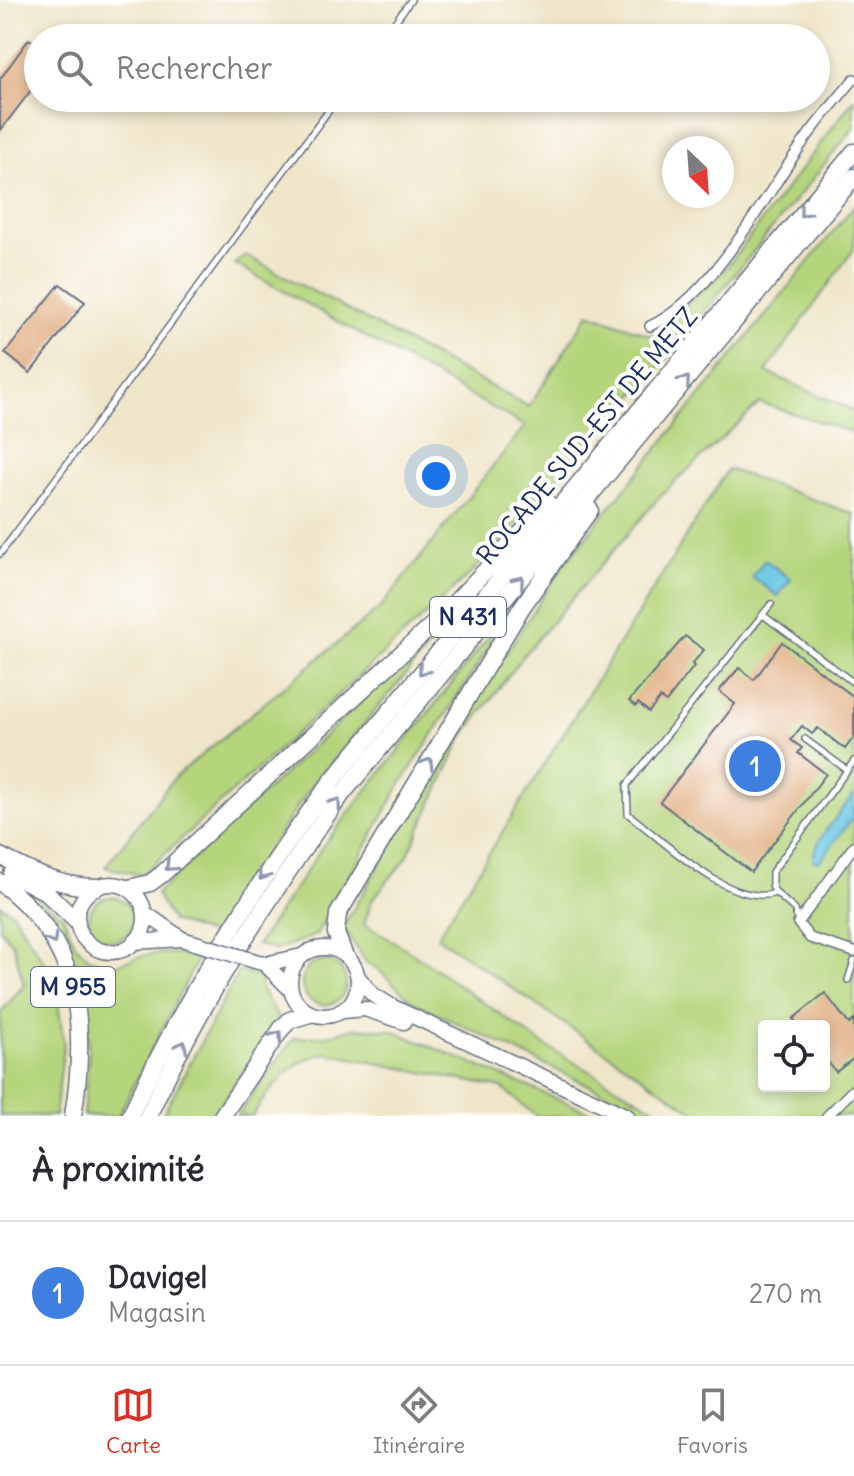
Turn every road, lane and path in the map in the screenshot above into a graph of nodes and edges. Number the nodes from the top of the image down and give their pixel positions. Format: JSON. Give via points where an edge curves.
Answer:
{"nodes":[{"id":1,"x":411,"y":0,"type":"edge"},
{"id":2,"x":393,"y":24,"type":"edge"},
{"id":3,"x":854,"y":79,"type":"edge"},
{"id":4,"x":830,"y":109,"type":"edge"},
{"id":5,"x":328,"y":112,"type":"edge"},
{"id":6,"x":827,"y":112,"type":"edge"},
{"id":7,"x":854,"y":152,"type":"edge"},
{"id":8,"x":854,"y":177,"type":"edge"},
{"id":9,"x":650,"y":326,"type":"dead end"},
{"id":10,"x":647,"y":402,"type":"junction"},
{"id":11,"x":655,"y":417,"type":"junction"},
{"id":12,"x":0,"y":554,"type":"edge"},
{"id":13,"x":771,"y":604,"type":"dead end"},
{"id":14,"x":763,"y":615,"type":"junction"},
{"id":15,"x":854,"y":683,"type":"edge"},
{"id":16,"x":805,"y":739,"type":"dead end"},
{"id":17,"x":854,"y":761,"type":"edge"},
{"id":18,"x":847,"y":770,"type":"junction"},
{"id":19,"x":854,"y":846,"type":"edge"},
{"id":20,"x":0,"y":856,"type":"edge"},
{"id":21,"x":0,"y":868,"type":"edge"},
{"id":22,"x":0,"y":882,"type":"edge"},
{"id":23,"x":97,"y":887,"type":"junction"},
{"id":24,"x":129,"y":888,"type":"junction"},
{"id":25,"x":776,"y":893,"type":"junction"},
{"id":26,"x":145,"y":913,"type":"junction"},
{"id":27,"x":77,"y":922,"type":"junction"},
{"id":28,"x":798,"y":923,"type":"junction"},
{"id":29,"x":182,"y":939,"type":"junction"},
{"id":30,"x":134,"y":942,"type":"junction"},
{"id":31,"x":854,"y":952,"type":"edge"},
{"id":32,"x":344,"y":954,"type":"junction"},
{"id":33,"x":302,"y":956,"type":"junction"},
{"id":34,"x":854,"y":961,"type":"edge"},
{"id":35,"x":265,"y":964,"type":"junction"},
{"id":36,"x":358,"y":977,"type":"junction"},
{"id":37,"x":848,"y":980,"type":"dead end"},
{"id":38,"x":290,"y":989,"type":"junction"},
{"id":39,"x":343,"y":1011,"type":"junction"},
{"id":40,"x":310,"y":1014,"type":"junction"},
{"id":41,"x":531,"y":1072,"type":"junction"},
{"id":42,"x":854,"y":1089,"type":"edge"},
{"id":43,"x":73,"y":1116,"type":"edge"},
{"id":44,"x":130,"y":1116,"type":"edge"},
{"id":45,"x":148,"y":1116,"type":"edge"},
{"id":46,"x":222,"y":1116,"type":"edge"},
{"id":47,"x":627,"y":1116,"type":"edge"},
{"id":48,"x":827,"y":1116,"type":"edge"}],
"edges":[{"from":1,"to":2,"type":"lane"},
{"from":3,"to":4,"type":"street"},
{"from":5,"to":12,"type":"lane"},
{"from":6,"to":9,"type":"street","via":[[723,260],[665,319]]},
{"from":7,"to":10,"type":"highway","name":"ROCADE SUD-EST DE METZ","number":"N 431","one_way":true},
{"from":11,"to":8,"type":"highway","name":"ROCADE SUD-EST DE METZ","number":"N 431","one_way":true},
{"from":10,"to":24,"type":"highway","one_way":true,"via":[[440,618],[161,875]]},
{"from":10,"to":44,"type":"highway","name":"ROCADE SUD-EST DE METZ","number":"N 431","one_way":true,"via":[[331,782],[260,879],[204,971]]},
{"from":32,"to":11,"type":"highway","one_way":true,"via":[[336,924],[348,895],[522,607]]},
{"from":45,"to":11,"type":"highway","name":"ROCADE SUD-EST DE METZ","number":"N 431","one_way":true,"via":[[218,977],[342,794]]},
{"from":13,"to":14,"type":"lane"},
{"from":14,"to":15,"type":"lane"},
{"from":14,"to":25,"type":"lane","via":[[627,785],[628,814],[736,893]]},
{"from":16,"to":18,"type":"lane"},
{"from":17,"to":18,"type":"lane"},
{"from":18,"to":25,"type":"lane","via":[[772,872]]},
{"from":19,"to":28,"type":"street"},
{"from":20,"to":23,"type":"highway","via":[[52,882]]},
{"from":21,"to":27,"type":"highway","via":[[46,892]]},
{"from":22,"to":43,"type":"highway","number":"M 955","one_way":true,"via":[[44,926],[70,976],[82,1053]]},
{"from":23,"to":24,"type":"main road"},
{"from":23,"to":27,"type":"main road","via":[[81,901]]},
{"from":24,"to":26,"type":"main road"},
{"from":25,"to":28,"type":"lane","via":[[795,910]]},
{"from":26,"to":29,"type":"main road","number":"M 955"},
{"from":26,"to":30,"type":"main road"},
{"from":27,"to":30,"type":"main road","via":[[83,937],[104,951]]},
{"from":28,"to":31,"type":"street","via":[[810,938]]},
{"from":29,"to":30,"type":"main road","number":"M 955"},
{"from":29,"to":35,"type":"main road","number":"M 955","bridge":true},
{"from":32,"to":33,"type":"main road","via":[[323,948]]},
{"from":32,"to":36,"type":"main road"},
{"from":33,"to":35,"type":"main road","number":"M 955"},
{"from":33,"to":38,"type":"main road","via":[[294,965]]},
{"from":34,"to":37,"type":"lane"},
{"from":35,"to":38,"type":"main road","number":"M 955"},
{"from":36,"to":39,"type":"main road","via":[[356,996]]},
{"from":36,"to":41,"type":"main road","via":[[393,1007]]},
{"from":38,"to":40,"type":"main road"},
{"from":39,"to":40,"type":"main road","via":[[327,1017]]},
{"from":39,"to":41,"type":"main road","via":[[375,1011]]},
{"from":46,"to":40,"type":"highway","one_way":true,"via":[[282,1028]]},
{"from":41,"to":47,"type":"main road"},
{"from":42,"to":48,"type":"street"}]}
